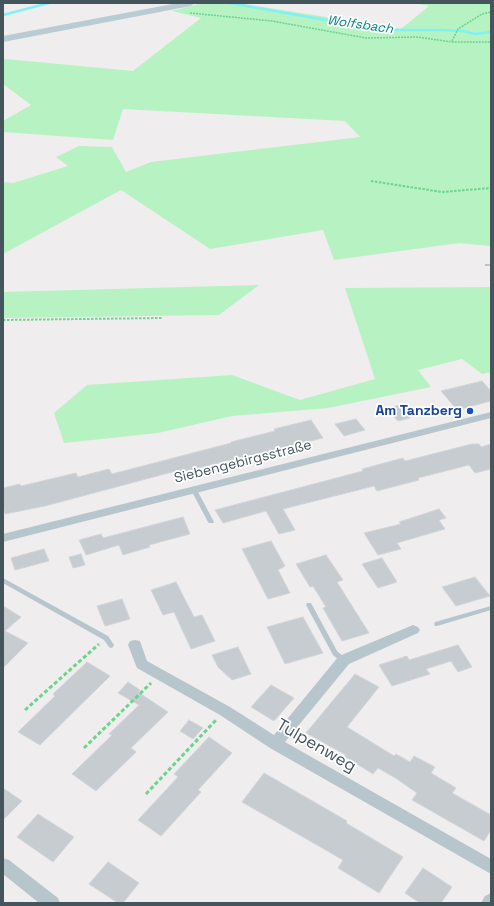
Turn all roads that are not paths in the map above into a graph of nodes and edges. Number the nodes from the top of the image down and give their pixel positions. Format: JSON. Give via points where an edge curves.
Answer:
{"nodes":[{"id":1,"x":191,"y":3,"type":"edge"},
{"id":2,"x":3,"y":39,"type":"edge"},
{"id":3,"x":491,"y":415,"type":"edge"},
{"id":4,"x":194,"y":490,"type":"junction"},
{"id":5,"x":211,"y":522,"type":"dead end"},
{"id":6,"x":3,"y":538,"type":"edge"},
{"id":7,"x":3,"y":580,"type":"edge"},
{"id":8,"x":309,"y":605,"type":"dead end"},
{"id":9,"x":491,"y":608,"type":"edge"},
{"id":10,"x":437,"y":624,"type":"dead end"},
{"id":11,"x":413,"y":630,"type":"dead end"},
{"id":12,"x":111,"y":645,"type":"dead end"},
{"id":13,"x":135,"y":646,"type":"dead end"},
{"id":14,"x":344,"y":660,"type":"junction"},
{"id":15,"x":275,"y":744,"type":"junction"},
{"id":16,"x":3,"y":865,"type":"edge"},
{"id":17,"x":491,"y":867,"type":"edge"},
{"id":18,"x":52,"y":903,"type":"edge"}],
"edges":[{"from":1,"to":2,"type":"street"},
{"from":3,"to":4,"type":"street","name":"Siebengebirgsstraße"},
{"from":4,"to":5,"type":"lane"},
{"from":4,"to":6,"type":"street","name":"Siebengebirgsstraße"},
{"from":7,"to":12,"type":"lane","via":[[106,638]]},
{"from":8,"to":14,"type":"lane","via":[[335,652]]},
{"from":9,"to":10,"type":"lane"},
{"from":11,"to":14,"type":"street"},
{"from":13,"to":15,"type":"street","name":"Tulpenweg","via":[[142,664],[225,711]]},
{"from":14,"to":15,"type":"street"},
{"from":15,"to":17,"type":"street","name":"Tulpenweg"},
{"from":16,"to":18,"type":"street"}]}
